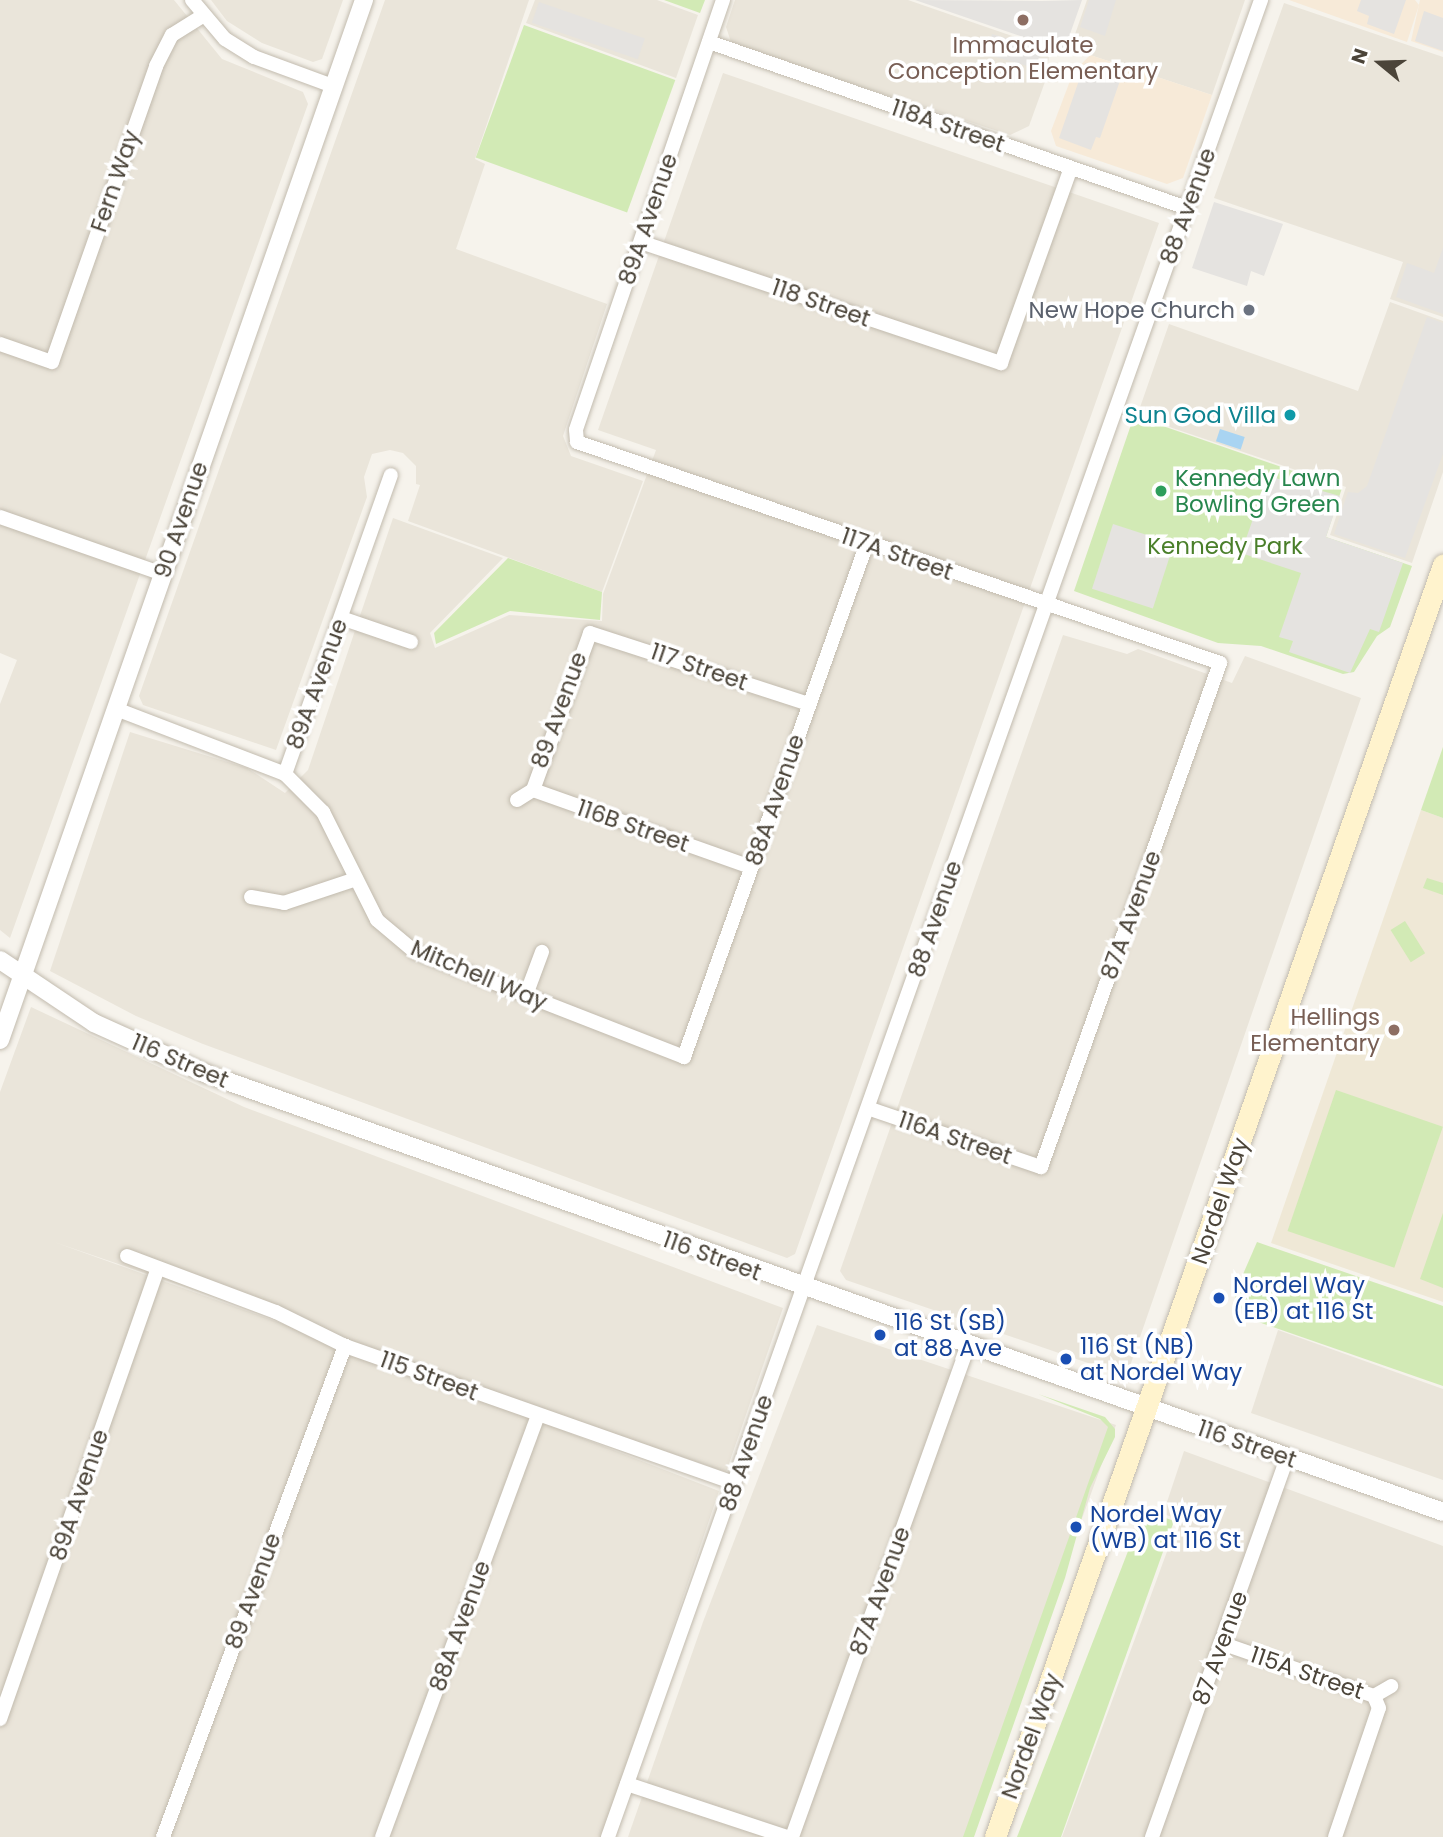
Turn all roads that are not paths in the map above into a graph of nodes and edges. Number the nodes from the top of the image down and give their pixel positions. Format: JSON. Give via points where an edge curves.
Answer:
{"nodes":[{"id":1,"x":192,"y":0,"type":"edge"},
{"id":2,"x":364,"y":0,"type":"edge"},
{"id":3,"x":723,"y":0,"type":"edge"},
{"id":4,"x":1261,"y":0,"type":"edge"},
{"id":5,"x":202,"y":16,"type":"junction"},
{"id":6,"x":709,"y":43,"type":"junction"},
{"id":7,"x":333,"y":86,"type":"junction"},
{"id":8,"x":1071,"y":168,"type":"junction"},
{"id":9,"x":1187,"y":208,"type":"junction"},
{"id":10,"x":641,"y":242,"type":"junction"},
{"id":11,"x":0,"y":345,"type":"edge"},
{"id":12,"x":576,"y":439,"type":"joint"},
{"id":13,"x":391,"y":475,"type":"dead end"},
{"id":14,"x":0,"y":517,"type":"edge"},
{"id":15,"x":867,"y":543,"type":"junction"},
{"id":16,"x":1443,"y":565,"type":"edge"},
{"id":17,"x":163,"y":574,"type":"junction"},
{"id":18,"x":1046,"y":606,"type":"junction"},
{"id":19,"x":341,"y":618,"type":"junction"},
{"id":20,"x":590,"y":633,"type":"joint"},
{"id":21,"x":411,"y":642,"type":"dead end"},
{"id":22,"x":1220,"y":663,"type":"joint"},
{"id":23,"x":808,"y":704,"type":"junction"},
{"id":24,"x":116,"y":709,"type":"junction"},
{"id":25,"x":285,"y":774,"type":"junction"},
{"id":26,"x":533,"y":790,"type":"junction"},
{"id":27,"x":517,"y":800,"type":"dead end"},
{"id":28,"x":751,"y":867,"type":"junction"},
{"id":29,"x":356,"y":879,"type":"junction"},
{"id":30,"x":251,"y":897,"type":"dead end"},
{"id":31,"x":542,"y":952,"type":"dead end"},
{"id":32,"x":0,"y":960,"type":"edge"},
{"id":33,"x":22,"y":977,"type":"junction"},
{"id":34,"x":526,"y":995,"type":"junction"},
{"id":35,"x":0,"y":1040,"type":"edge"},
{"id":36,"x":684,"y":1057,"type":"joint"},
{"id":37,"x":869,"y":1108,"type":"junction"},
{"id":38,"x":1041,"y":1167,"type":"joint"},
{"id":39,"x":127,"y":1256,"type":"dead end"},
{"id":40,"x":158,"y":1270,"type":"junction"},
{"id":41,"x":804,"y":1288,"type":"junction"},
{"id":42,"x":345,"y":1346,"type":"junction"},
{"id":43,"x":968,"y":1346,"type":"junction"},
{"id":44,"x":1147,"y":1409,"type":"junction"},
{"id":45,"x":538,"y":1415,"type":"junction"},
{"id":46,"x":1287,"y":1458,"type":"junction"},
{"id":47,"x":736,"y":1483,"type":"junction"},
{"id":48,"x":1443,"y":1512,"type":"edge"},
{"id":49,"x":1221,"y":1643,"type":"junction"},
{"id":50,"x":1391,"y":1686,"type":"dead end"},
{"id":51,"x":1374,"y":1696,"type":"junction"},
{"id":52,"x":0,"y":1719,"type":"edge"},
{"id":53,"x":627,"y":1784,"type":"junction"},
{"id":54,"x":163,"y":1837,"type":"edge"},
{"id":55,"x":382,"y":1837,"type":"edge"},
{"id":56,"x":608,"y":1837,"type":"edge"},
{"id":57,"x":790,"y":1837,"type":"edge"},
{"id":58,"x":995,"y":1837,"type":"edge"},
{"id":59,"x":1152,"y":1837,"type":"edge"},
{"id":60,"x":1335,"y":1837,"type":"edge"}],
"edges":[{"from":1,"to":5,"type":"street"},
{"from":2,"to":7,"type":"street","name":"90 Avenue"},
{"from":3,"to":6,"type":"street","name":"89A Avenue"},
{"from":4,"to":9,"type":"street","name":"88 Avenue"},
{"from":5,"to":7,"type":"street","via":[[254,57]]},
{"from":5,"to":11,"type":"street","name":"Fern Way","via":[[172,35],[156,66],[52,362]]},
{"from":6,"to":8,"type":"street","name":"118A Street"},
{"from":6,"to":10,"type":"street","name":"89A Avenue"},
{"from":7,"to":17,"type":"street","name":"90 Avenue"},
{"from":8,"to":9,"type":"street","name":"118A Street"},
{"from":8,"to":10,"type":"street","name":"118 Street","via":[[1001,363]]},
{"from":9,"to":18,"type":"street","name":"88 Avenue"},
{"from":10,"to":12,"type":"street","name":"89A Avenue"},
{"from":12,"to":15,"type":"street","name":"117A Street"},
{"from":13,"to":19,"type":"street","name":"89A Avenue"},
{"from":14,"to":17,"type":"street"},
{"from":15,"to":18,"type":"street","name":"117A Street"},
{"from":15,"to":23,"type":"street","name":"88A Avenue"},
{"from":16,"to":44,"type":"main road","name":"Nordel Way"},
{"from":17,"to":24,"type":"street","name":"90 Avenue"},
{"from":18,"to":22,"type":"street","name":"117A Street"},
{"from":18,"to":37,"type":"street","name":"88 Avenue"},
{"from":19,"to":21,"type":"street"},
{"from":19,"to":25,"type":"street","name":"89A Avenue"},
{"from":20,"to":23,"type":"street","name":"117 Street"},
{"from":20,"to":26,"type":"street","name":"89 Avenue"},
{"from":22,"to":38,"type":"street","name":"87A Avenue"},
{"from":23,"to":28,"type":"street","name":"88A Avenue"},
{"from":24,"to":25,"type":"street","name":"Mitchell Way"},
{"from":24,"to":33,"type":"street","name":"90 Avenue"},
{"from":25,"to":29,"type":"street","name":"Mitchell Way","via":[[323,812]]},
{"from":26,"to":27,"type":"street"},
{"from":26,"to":28,"type":"street","name":"116B Street"},
{"from":28,"to":36,"type":"street","name":"88A Avenue"},
{"from":29,"to":30,"type":"street","via":[[284,902]]},
{"from":29,"to":34,"type":"street","name":"Mitchell Way","via":[[377,920],[402,943],[437,962]]},
{"from":31,"to":34,"type":"street"},
{"from":32,"to":33,"type":"street","name":"116 Street"},
{"from":33,"to":35,"type":"street","name":"90 Avenue"},
{"from":33,"to":41,"type":"street","name":"116 Street","via":[[94,1023],[206,1074]]},
{"from":34,"to":36,"type":"street","name":"Mitchell Way"},
{"from":37,"to":38,"type":"street","name":"116A Street"},
{"from":37,"to":41,"type":"street","name":"88 Avenue"},
{"from":39,"to":40,"type":"street","name":"115 Street"},
{"from":40,"to":42,"type":"street","name":"115 Street","via":[[276,1312]]},
{"from":40,"to":52,"type":"street","name":"89A Avenue"},
{"from":41,"to":43,"type":"street","name":"116 Street"},
{"from":41,"to":47,"type":"street","name":"88 Avenue"},
{"from":42,"to":45,"type":"street","name":"115 Street"},
{"from":42,"to":54,"type":"street","name":"89 Avenue"},
{"from":43,"to":44,"type":"street","name":"116 Street"},
{"from":43,"to":57,"type":"street","name":"87A Avenue"},
{"from":44,"to":46,"type":"street","name":"116 Street"},
{"from":44,"to":58,"type":"main road","name":"Nordel Way"},
{"from":45,"to":47,"type":"street","name":"115 Street"},
{"from":45,"to":55,"type":"street","name":"88A Avenue"},
{"from":46,"to":48,"type":"street","name":"116 Street"},
{"from":46,"to":49,"type":"street","name":"87 Avenue"},
{"from":47,"to":53,"type":"street","name":"88 Avenue"},
{"from":49,"to":51,"type":"street","name":"115A Street"},
{"from":49,"to":59,"type":"street","name":"87 Avenue"},
{"from":50,"to":51,"type":"street","name":"115A Street"},
{"from":51,"to":60,"type":"street","via":[[1379,1708]]},
{"from":53,"to":56,"type":"street","name":"88 Avenue"},
{"from":53,"to":57,"type":"street"}]}
